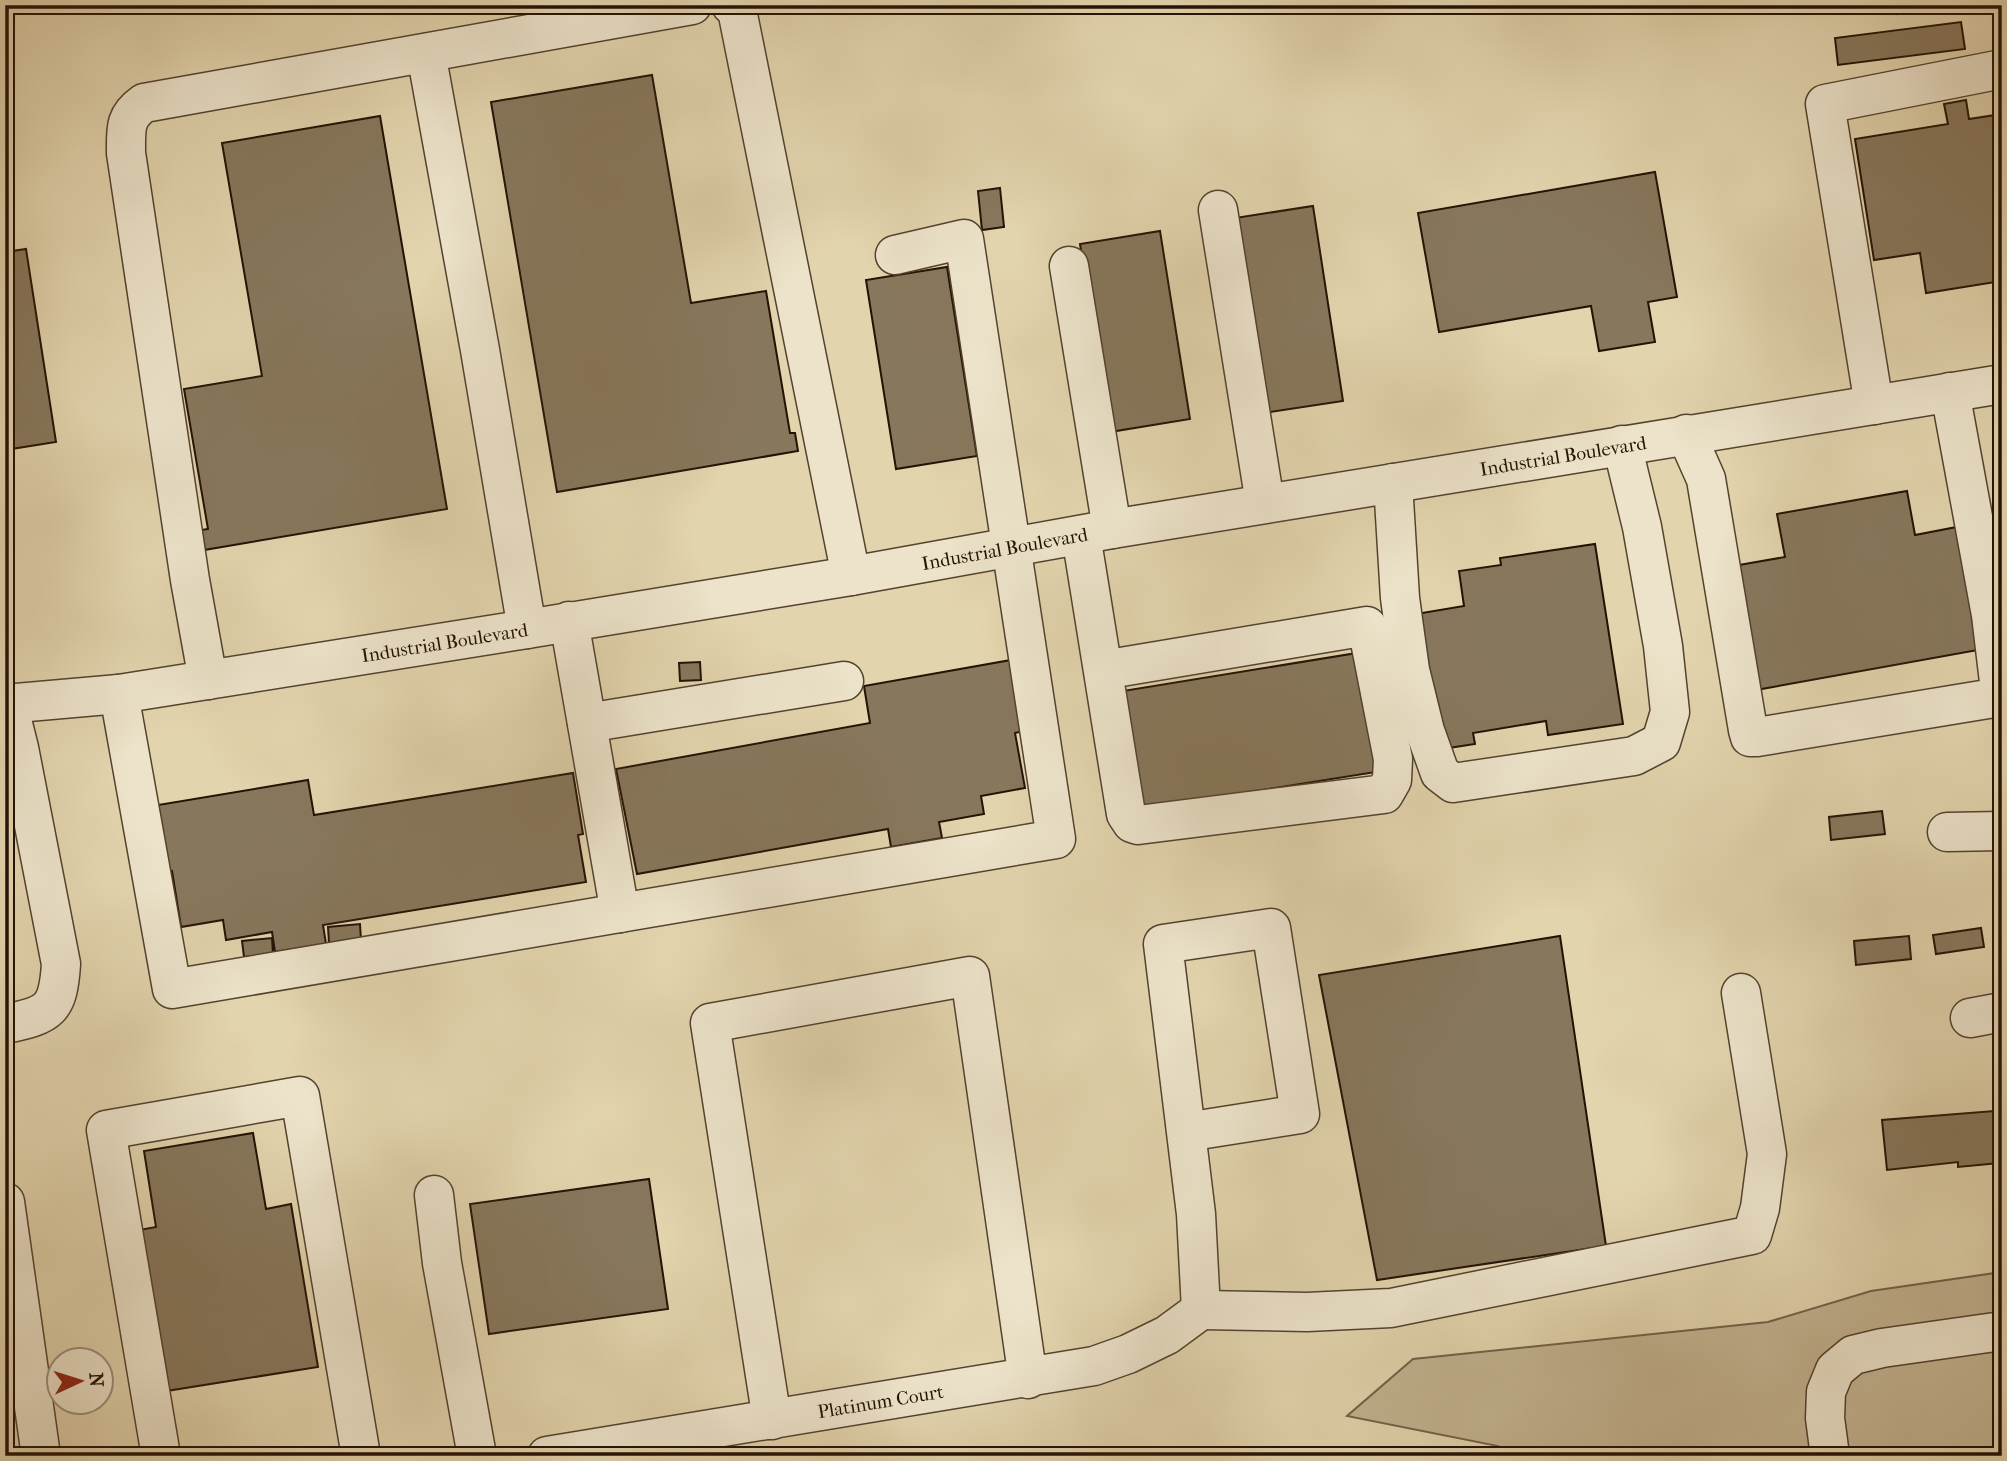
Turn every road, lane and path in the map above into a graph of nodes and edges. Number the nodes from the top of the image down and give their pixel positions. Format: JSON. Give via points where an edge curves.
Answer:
{"nodes":[{"id":1,"x":692,"y":5,"type":"edge"},
{"id":2,"x":731,"y":5,"type":"edge"},
{"id":3,"x":426,"y":52,"type":"junction"},
{"id":4,"x":2002,"y":69,"type":"edge"},
{"id":5,"x":1218,"y":210,"type":"dead end"},
{"id":6,"x":895,"y":254,"type":"dead end"},
{"id":7,"x":1069,"y":266,"type":"dead end"},
{"id":8,"x":2002,"y":384,"type":"edge"},
{"id":9,"x":1950,"y":393,"type":"junction"},
{"id":10,"x":1874,"y":405,"type":"junction"},
{"id":11,"x":1686,"y":434,"type":"junction"},
{"id":12,"x":1622,"y":445,"type":"junction"},
{"id":13,"x":1393,"y":483,"type":"junction"},
{"id":14,"x":1265,"y":503,"type":"junction"},
{"id":15,"x":1096,"y":532,"type":"junction"},
{"id":16,"x":1010,"y":548,"type":"junction"},
{"id":17,"x":851,"y":576,"type":"junction"},
{"id":18,"x":569,"y":621,"type":"junction"},
{"id":19,"x":527,"y":629,"type":"junction"},
{"id":20,"x":1103,"y":670,"type":"junction"},
{"id":21,"x":208,"y":681,"type":"junction"},
{"id":22,"x":844,"y":681,"type":"dead end"},
{"id":23,"x":119,"y":694,"type":"junction"},
{"id":24,"x":7,"y":704,"type":"edge"},
{"id":25,"x":586,"y":723,"type":"junction"},
{"id":26,"x":18,"y":804,"type":"edge"},
{"id":27,"x":2002,"y":831,"type":"edge"},
{"id":28,"x":1947,"y":832,"type":"dead end"},
{"id":29,"x":620,"y":913,"type":"junction"},
{"id":30,"x":1741,"y":993,"type":"dead end"},
{"id":31,"x":5,"y":1024,"type":"edge"},
{"id":32,"x":1186,"y":1132,"type":"junction"},
{"id":33,"x":435,"y":1195,"type":"dead end"},
{"id":34,"x":5,"y":1202,"type":"edge"},
{"id":35,"x":1201,"y":1310,"type":"junction"},
{"id":36,"x":2002,"y":1331,"type":"edge"},
{"id":37,"x":1028,"y":1379,"type":"junction"},
{"id":38,"x":772,"y":1420,"type":"junction"},
{"id":39,"x":41,"y":1456,"type":"edge"},
{"id":40,"x":161,"y":1456,"type":"edge"},
{"id":41,"x":361,"y":1456,"type":"edge"},
{"id":42,"x":477,"y":1456,"type":"edge"},
{"id":43,"x":547,"y":1456,"type":"edge"},
{"id":44,"x":1830,"y":1456,"type":"edge"}],
"edges":[{"from":1,"to":3,"type":"street"},
{"from":2,"to":17,"type":"street","via":[[737,10]]},
{"from":3,"to":19,"type":"street"},
{"from":3,"to":21,"type":"street","via":[[144,103],[131,112],[126,153]]},
{"from":4,"to":10,"type":"street","via":[[1825,104]]},
{"from":5,"to":14,"type":"street"},
{"from":6,"to":16,"type":"street","via":[[964,239]]},
{"from":7,"to":15,"type":"street"},
{"from":8,"to":9,"type":"street","name":"Industrial Boulevard"},
{"from":9,"to":10,"type":"street","name":"Industrial Boulevard"},
{"from":9,"to":11,"type":"street","via":[[1991,614],[2000,690],[1994,698],[1980,701],[1750,737],[1706,479]]},
{"from":10,"to":11,"type":"street","name":"Industrial Boulevard"},
{"from":11,"to":12,"type":"street","name":"Industrial Boulevard"},
{"from":12,"to":13,"type":"street","name":"Industrial Boulevard"},
{"from":12,"to":13,"type":"street","via":[[1644,540],[1670,712],[1661,742],[1634,756],[1453,783],[1440,773],[1424,731],[1410,670]]},
{"from":13,"to":14,"type":"street","name":"Industrial Boulevard"},
{"from":14,"to":15,"type":"street","name":"Industrial Boulevard"},
{"from":15,"to":16,"type":"street","name":"Industrial Boulevard"},
{"from":15,"to":20,"type":"street"},
{"from":16,"to":17,"type":"street","name":"Industrial Boulevard"},
{"from":16,"to":29,"type":"street","via":[[1056,839]]},
{"from":17,"to":18,"type":"street","name":"Industrial Boulevard"},
{"from":18,"to":19,"type":"street","name":"Industrial Boulevard"},
{"from":18,"to":25,"type":"street"},
{"from":19,"to":21,"type":"street","name":"Industrial Boulevard"},
{"from":20,"to":20,"type":"street","via":[[1126,814],[1132,823],[1384,794],[1392,780],[1393,759],[1367,626]]},
{"from":21,"to":23,"type":"street","name":"Industrial Boulevard"},
{"from":22,"to":25,"type":"street"},
{"from":23,"to":24,"type":"street","name":"Industrial Boulevard"},
{"from":23,"to":29,"type":"street","via":[[172,989]]},
{"from":24,"to":26,"type":"street"},
{"from":25,"to":29,"type":"street"},
{"from":26,"to":31,"type":"street","via":[[61,964],[53,1005],[30,1019]]},
{"from":27,"to":28,"type":"street"},
{"from":30,"to":35,"type":"street","via":[[1767,1154],[1752,1234],[1391,1308]]},
{"from":32,"to":32,"type":"street","via":[[1163,944],[1271,928],[1300,1115]]},
{"from":32,"to":35,"type":"street"},
{"from":33,"to":42,"type":"street","via":[[442,1263]]},
{"from":34,"to":39,"type":"street"},
{"from":35,"to":37,"type":"street","name":"Platinum Court","via":[[1167,1335],[1128,1354]]},
{"from":36,"to":44,"type":"street","via":[[1853,1355],[1835,1370],[1826,1392]]},
{"from":37,"to":38,"type":"street","name":"Platinum Court"},
{"from":37,"to":38,"type":"street","via":[[970,976],[710,1023]]},
{"from":38,"to":43,"type":"street","name":"Platinum Court"},
{"from":40,"to":41,"type":"street","via":[[106,1130],[300,1096]]}]}
